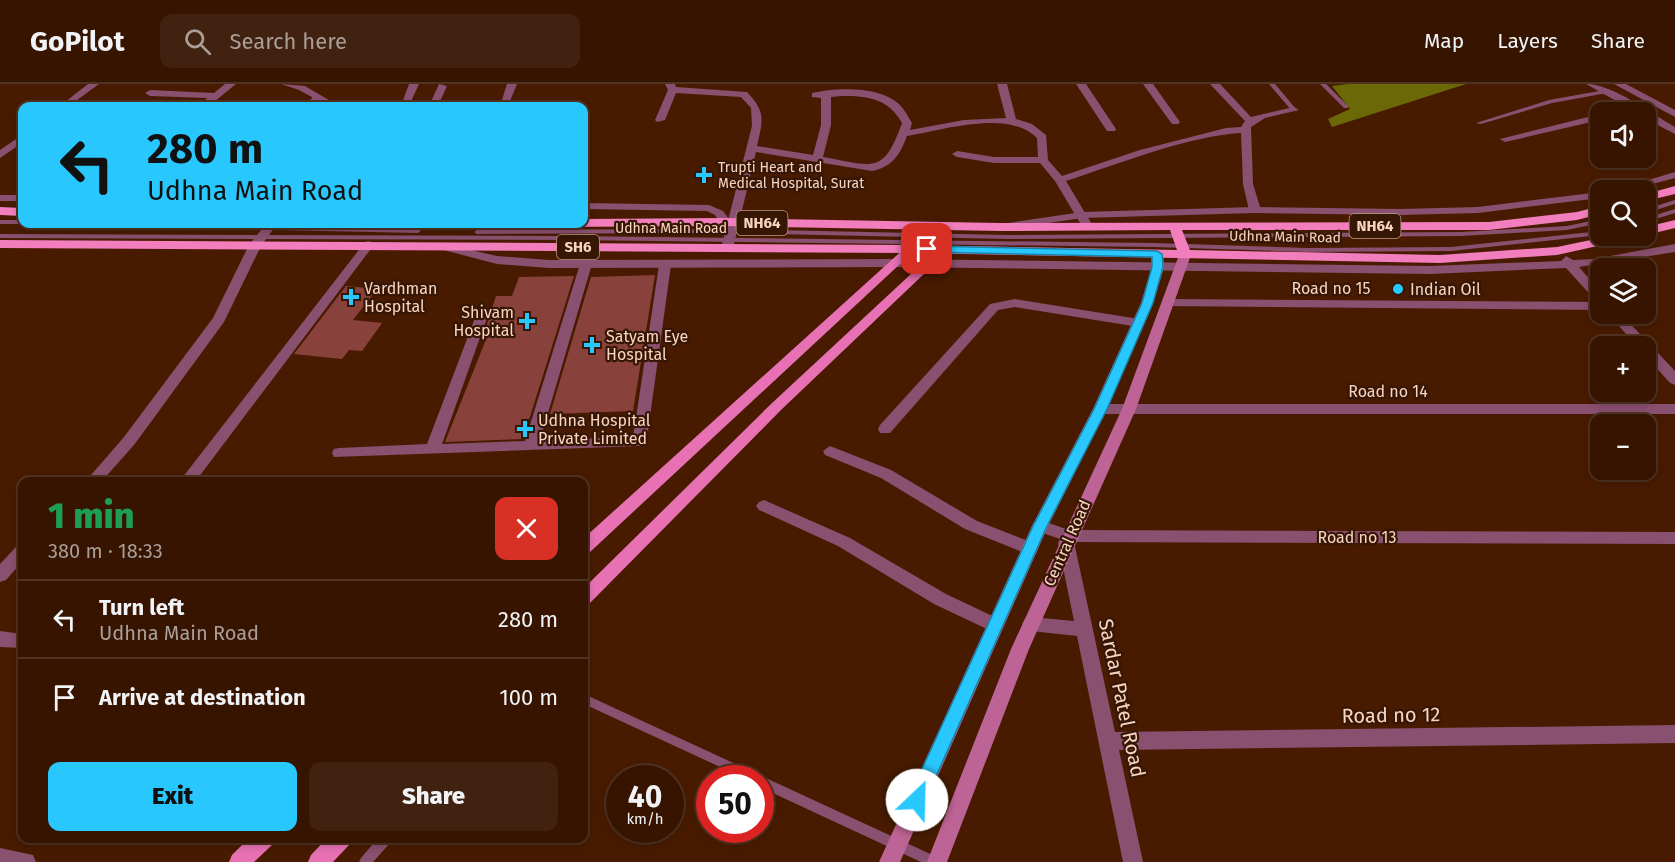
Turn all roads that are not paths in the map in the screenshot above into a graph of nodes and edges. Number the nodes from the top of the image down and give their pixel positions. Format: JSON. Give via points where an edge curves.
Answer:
{"nodes":[{"id":1,"x":94,"y":84,"type":"edge"},
{"id":2,"x":231,"y":84,"type":"edge"},
{"id":3,"x":286,"y":84,"type":"edge"},
{"id":4,"x":414,"y":84,"type":"edge"},
{"id":5,"x":512,"y":84,"type":"edge"},
{"id":6,"x":1002,"y":84,"type":"edge"},
{"id":7,"x":1081,"y":84,"type":"edge"},
{"id":8,"x":1148,"y":84,"type":"edge"},
{"id":9,"x":1215,"y":84,"type":"edge"},
{"id":10,"x":1272,"y":84,"type":"edge"},
{"id":11,"x":1323,"y":84,"type":"edge"},
{"id":12,"x":1591,"y":84,"type":"edge"},
{"id":13,"x":1619,"y":84,"type":"edge"},
{"id":14,"x":302,"y":86,"type":"edge"},
{"id":15,"x":442,"y":86,"type":"dead end"},
{"id":16,"x":671,"y":87,"type":"edge"},
{"id":17,"x":747,"y":89,"type":"edge"},
{"id":18,"x":1605,"y":92,"type":"junction"},
{"id":19,"x":150,"y":93,"type":"dead end"},
{"id":20,"x":826,"y":94,"type":"junction"},
{"id":21,"x":814,"y":95,"type":"dead end"},
{"id":22,"x":217,"y":96,"type":"junction"},
{"id":23,"x":318,"y":97,"type":"junction"},
{"id":24,"x":69,"y":102,"type":"edge"},
{"id":25,"x":209,"y":102,"type":"edge"},
{"id":26,"x":312,"y":102,"type":"edge"},
{"id":27,"x":326,"y":102,"type":"edge"},
{"id":28,"x":407,"y":102,"type":"edge"},
{"id":29,"x":435,"y":102,"type":"edge"},
{"id":30,"x":505,"y":102,"type":"edge"},
{"id":31,"x":1623,"y":102,"type":"edge"},
{"id":32,"x":1346,"y":107,"type":"dead end"},
{"id":33,"x":1294,"y":110,"type":"joint"},
{"id":34,"x":1675,"y":114,"type":"edge"},
{"id":35,"x":1590,"y":119,"type":"edge"},
{"id":36,"x":660,"y":120,"type":"dead end"},
{"id":37,"x":1011,"y":120,"type":"junction"},
{"id":38,"x":1656,"y":120,"type":"edge"},
{"id":39,"x":1175,"y":122,"type":"dead end"},
{"id":40,"x":1479,"y":123,"type":"dead end"},
{"id":41,"x":1248,"y":125,"type":"junction"},
{"id":42,"x":1111,"y":129,"type":"dead end"},
{"id":43,"x":1675,"y":131,"type":"edge"},
{"id":44,"x":903,"y":134,"type":"junction"},
{"id":45,"x":1505,"y":139,"type":"dead end"},
{"id":46,"x":18,"y":141,"type":"edge"},
{"id":47,"x":752,"y":148,"type":"junction"},
{"id":48,"x":957,"y":154,"type":"dead end"},
{"id":49,"x":0,"y":155,"type":"edge"},
{"id":50,"x":817,"y":159,"type":"junction"},
{"id":51,"x":1043,"y":160,"type":"junction"},
{"id":52,"x":1675,"y":175,"type":"edge"},
{"id":53,"x":1060,"y":180,"type":"junction"},
{"id":54,"x":1656,"y":180,"type":"edge"},
{"id":55,"x":1675,"y":190,"type":"edge"},
{"id":56,"x":1656,"y":195,"type":"edge"},
{"id":57,"x":1590,"y":196,"type":"edge"},
{"id":58,"x":0,"y":198,"type":"edge"},
{"id":59,"x":18,"y":198,"type":"edge"},
{"id":60,"x":1675,"y":202,"type":"edge"},
{"id":61,"x":588,"y":206,"type":"edge"},
{"id":62,"x":1656,"y":208,"type":"edge"},
{"id":63,"x":1256,"y":210,"type":"junction"},
{"id":64,"x":0,"y":211,"type":"edge"},
{"id":65,"x":1675,"y":211,"type":"edge"},
{"id":66,"x":18,"y":212,"type":"edge"},
{"id":67,"x":1590,"y":213,"type":"edge"},
{"id":68,"x":1656,"y":217,"type":"edge"},
{"id":69,"x":1085,"y":221,"type":"junction"},
{"id":70,"x":0,"y":222,"type":"edge"},
{"id":71,"x":18,"y":222,"type":"edge"},
{"id":72,"x":1590,"y":223,"type":"edge"},
{"id":73,"x":1675,"y":224,"type":"edge"},
{"id":74,"x":588,"y":227,"type":"edge"},
{"id":75,"x":167,"y":228,"type":"edge"},
{"id":76,"x":1656,"y":229,"type":"edge"},
{"id":77,"x":264,"y":233,"type":"edge"},
{"id":78,"x":729,"y":233,"type":"junction"},
{"id":79,"x":1590,"y":234,"type":"edge"},
{"id":80,"x":0,"y":236,"type":"edge"},
{"id":81,"x":0,"y":244,"type":"edge"},
{"id":82,"x":369,"y":244,"type":"junction"},
{"id":83,"x":1590,"y":244,"type":"edge"},
{"id":84,"x":1154,"y":245,"type":"junction"},
{"id":85,"x":1181,"y":245,"type":"junction"},
{"id":86,"x":440,"y":246,"type":"junction"},
{"id":87,"x":1675,"y":248,"type":"edge"},
{"id":88,"x":910,"y":249,"type":"junction"},
{"id":89,"x":943,"y":250,"type":"junction"},
{"id":90,"x":1557,"y":251,"type":"junction"},
{"id":91,"x":894,"y":262,"type":"junction"},
{"id":92,"x":928,"y":263,"type":"junction"},
{"id":93,"x":586,"y":264,"type":"junction"},
{"id":94,"x":665,"y":265,"type":"junction"},
{"id":95,"x":1570,"y":265,"type":"junction"},
{"id":96,"x":1590,"y":287,"type":"edge"},
{"id":97,"x":1169,"y":303,"type":"junction"},
{"id":98,"x":1590,"y":306,"type":"edge"},
{"id":99,"x":481,"y":318,"type":"dead end"},
{"id":100,"x":1139,"y":323,"type":"junction"},
{"id":101,"x":1623,"y":324,"type":"edge"},
{"id":102,"x":1635,"y":336,"type":"edge"},
{"id":103,"x":1656,"y":359,"type":"edge"},
{"id":104,"x":1675,"y":380,"type":"edge"},
{"id":105,"x":1100,"y":409,"type":"junction"},
{"id":106,"x":1129,"y":409,"type":"junction"},
{"id":107,"x":1675,"y":409,"type":"edge"},
{"id":108,"x":885,"y":429,"type":"dead end"},
{"id":109,"x":531,"y":446,"type":"junction"},
{"id":110,"x":433,"y":449,"type":"junction"},
{"id":111,"x":830,"y":451,"type":"dead end"},
{"id":112,"x":339,"y":453,"type":"dead end"},
{"id":113,"x":97,"y":477,"type":"edge"},
{"id":114,"x":194,"y":477,"type":"edge"},
{"id":115,"x":764,"y":506,"type":"dead end"},
{"id":116,"x":1040,"y":526,"type":"junction"},
{"id":117,"x":1675,"y":538,"type":"edge"},
{"id":118,"x":1068,"y":539,"type":"junction"},
{"id":119,"x":588,"y":544,"type":"edge"},
{"id":120,"x":1030,"y":549,"type":"junction"},
{"id":121,"x":18,"y":556,"type":"edge"},
{"id":122,"x":0,"y":575,"type":"edge"},
{"id":123,"x":588,"y":594,"type":"edge"},
{"id":124,"x":1031,"y":624,"type":"junction"},
{"id":125,"x":995,"y":625,"type":"junction"},
{"id":126,"x":1084,"y":629,"type":"junction"},
{"id":127,"x":0,"y":639,"type":"edge"},
{"id":128,"x":18,"y":641,"type":"edge"},
{"id":129,"x":588,"y":701,"type":"edge"},
{"id":130,"x":1675,"y":734,"type":"edge"},
{"id":131,"x":1108,"y":741,"type":"junction"},
{"id":132,"x":728,"y":765,"type":"edge"},
{"id":133,"x":774,"y":787,"type":"edge"},
{"id":134,"x":260,"y":843,"type":"edge"},
{"id":135,"x":337,"y":843,"type":"edge"},
{"id":136,"x":382,"y":843,"type":"edge"},
{"id":137,"x":897,"y":843,"type":"junction"},
{"id":138,"x":0,"y":858,"type":"edge"},
{"id":139,"x":26,"y":862,"type":"edge"},
{"id":140,"x":239,"y":862,"type":"edge"},
{"id":141,"x":318,"y":862,"type":"edge"},
{"id":142,"x":365,"y":862,"type":"edge"},
{"id":143,"x":889,"y":862,"type":"edge"},
{"id":144,"x":936,"y":862,"type":"edge"},
{"id":145,"x":1133,"y":862,"type":"edge"}],
"edges":[{"from":1,"to":24,"type":"street"},
{"from":2,"to":22,"type":"street"},
{"from":3,"to":14,"type":"street"},
{"from":4,"to":28,"type":"street"},
{"from":5,"to":30,"type":"street"},
{"from":6,"to":37,"type":"street"},
{"from":7,"to":42,"type":"street"},
{"from":8,"to":39,"type":"street"},
{"from":9,"to":41,"type":"street"},
{"from":10,"to":33,"type":"lane"},
{"from":11,"to":32,"type":"lane"},
{"from":12,"to":18,"type":"street"},
{"from":13,"to":34,"type":"street"},
{"from":14,"to":23,"type":"street"},
{"from":15,"to":29,"type":"street"},
{"from":16,"to":17,"type":"street"},
{"from":16,"to":36,"type":"street"},
{"from":17,"to":47,"type":"street","via":[[756,107]]},
{"from":18,"to":31,"type":"street"},
{"from":18,"to":40,"type":"lane","via":[[1551,101]]},
{"from":19,"to":22,"type":"street"},
{"from":20,"to":21,"type":"street"},
{"from":20,"to":44,"type":"street","via":[[887,99],[901,107],[907,123]]},
{"from":20,"to":50,"type":"street","via":[[826,125]]},
{"from":22,"to":25,"type":"street"},
{"from":23,"to":26,"type":"street"},
{"from":23,"to":27,"type":"street"},
{"from":33,"to":41,"type":"street"},
{"from":35,"to":45,"type":"street"},
{"from":37,"to":44,"type":"street"},
{"from":37,"to":51,"type":"street","via":[[1024,123],[1042,136]]},
{"from":38,"to":43,"type":"street"},
{"from":41,"to":53,"type":"street","via":[[1144,152]]},
{"from":41,"to":63,"type":"street","via":[[1248,184]]},
{"from":44,"to":50,"type":"street","via":[[889,163],[882,167]]},
{"from":46,"to":49,"type":"street"},
{"from":47,"to":50,"type":"street"},
{"from":47,"to":78,"type":"street"},
{"from":48,"to":51,"type":"street","via":[[994,160]]},
{"from":51,"to":53,"type":"street"},
{"from":52,"to":54,"type":"street"},
{"from":53,"to":69,"type":"street"},
{"from":55,"to":56,"type":"highway"},
{"from":57,"to":63,"type":"street","via":[[1478,210]]},
{"from":58,"to":59,"type":"street"},
{"from":60,"to":62,"type":"lane"},
{"from":61,"to":78,"type":"street","via":[[709,208],[719,213]]},
{"from":63,"to":69,"type":"street"},
{"from":64,"to":66,"type":"highway"},
{"from":65,"to":68,"type":"lane"},
{"from":67,"to":85,"type":"highway","number":"NH64","via":[[1489,226]]},
{"from":69,"to":78,"type":"highway","number":"NH64","via":[[1000,227]]},
{"from":69,"to":84,"type":"highway","number":"NH64"},
{"from":70,"to":71,"type":"lane"},
{"from":72,"to":85,"type":"lane","via":[[1558,229]]},
{"from":73,"to":76,"type":"highway"},
{"from":74,"to":78,"type":"highway","number":"NH64"},
{"from":75,"to":77,"type":"lane"},
{"from":77,"to":78,"type":"lane"},
{"from":77,"to":80,"type":"lane"},
{"from":77,"to":81,"type":"highway","name":"Udhna Main Road","number":"SH6"},
{"from":77,"to":82,"type":"highway","name":"Udhna Main Road","number":"SH6"},
{"from":77,"to":113,"type":"street","via":[[219,319],[129,441]]},
{"from":78,"to":84,"type":"lane"},
{"from":78,"to":86,"type":"highway","name":"Udhna Main Road","number":"SH6"},
{"from":78,"to":88,"type":"highway","name":"Udhna Main Road","number":"SH6"},
{"from":79,"to":85,"type":"lane","via":[[1451,249],[1307,250]]},
{"from":82,"to":86,"type":"highway","name":"Udhna Main Road","number":"SH6"},
{"from":82,"to":114,"type":"street"},
{"from":83,"to":90,"type":"highway","name":"Udhna Main Road","number":"NH64"},
{"from":84,"to":85,"type":"highway","name":"Udhna Main Road","number":"NH64"},
{"from":84,"to":85,"type":"highway","number":"NH64"},
{"from":84,"to":89,"type":"highway","name":"Udhna Main Road","number":"SH6"},
{"from":84,"to":92,"type":"street"},
{"from":84,"to":100,"type":"main road","name":"Central Road"},
{"from":85,"to":90,"type":"highway","name":"Udhna Main Road","number":"NH64","via":[[1440,259]]},
{"from":85,"to":95,"type":"street","via":[[1430,270]]},
{"from":85,"to":97,"type":"main road","name":"Central Road"},
{"from":86,"to":93,"type":"street","via":[[513,262]]},
{"from":87,"to":95,"type":"street"},
{"from":88,"to":89,"type":"highway","name":"Udhna Main Road","number":"SH6"},
{"from":88,"to":91,"type":"main road"},
{"from":89,"to":92,"type":"main road"},
{"from":90,"to":95,"type":"street"},
{"from":91,"to":92,"type":"street"},
{"from":91,"to":94,"type":"street"},
{"from":91,"to":119,"type":"main road"},
{"from":92,"to":123,"type":"main road"},
{"from":93,"to":94,"type":"street"},
{"from":93,"to":109,"type":"street"},
{"from":94,"to":109,"type":"street","via":[[639,438],[629,444]]},
{"from":95,"to":96,"type":"street"},
{"from":97,"to":98,"type":"street","name":"Road no 15"},
{"from":97,"to":106,"type":"main road","name":"Central Road"},
{"from":99,"to":110,"type":"street"},
{"from":100,"to":105,"type":"main road","name":"Central Road"},
{"from":100,"to":108,"type":"street","via":[[1015,303],[994,307]]},
{"from":101,"to":102,"type":"street"},
{"from":103,"to":104,"type":"street"},
{"from":105,"to":106,"type":"street","name":"Road no 14"},
{"from":105,"to":116,"type":"main road","name":"Central Road"},
{"from":106,"to":107,"type":"street","name":"Road no 14"},
{"from":106,"to":118,"type":"main road","name":"Central Road"},
{"from":109,"to":110,"type":"street"},
{"from":110,"to":112,"type":"street"},
{"from":111,"to":120,"type":"street","via":[[885,474],[971,525]]},
{"from":115,"to":125,"type":"street","via":[[844,542],[940,599]]},
{"from":116,"to":118,"type":"street","name":"Road no 13"},
{"from":116,"to":120,"type":"main road","name":"Central Road"},
{"from":117,"to":118,"type":"street","name":"Road no 13"},
{"from":118,"to":124,"type":"main road","name":"Central Road"},
{"from":118,"to":126,"type":"street","name":"Sardar Patel Road"},
{"from":120,"to":125,"type":"main road","name":"Central Road"},
{"from":121,"to":122,"type":"street"},
{"from":124,"to":126,"type":"street"},
{"from":124,"to":144,"type":"main road","name":"Central Road"},
{"from":125,"to":137,"type":"main road","name":"Central Road"},
{"from":126,"to":131,"type":"street","name":"Sardar Patel Road"},
{"from":127,"to":128,"type":"street"},
{"from":129,"to":132,"type":"lane"},
{"from":130,"to":131,"type":"street","name":"Road no 12"},
{"from":131,"to":145,"type":"street","name":"Sardar Patel Road"},
{"from":133,"to":137,"type":"lane"},
{"from":134,"to":140,"type":"main road"},
{"from":135,"to":141,"type":"main road"},
{"from":136,"to":142,"type":"lane"},
{"from":137,"to":143,"type":"main road","name":"Central Road"},
{"from":137,"to":144,"type":"lane"},
{"from":138,"to":139,"type":"street"}]}
